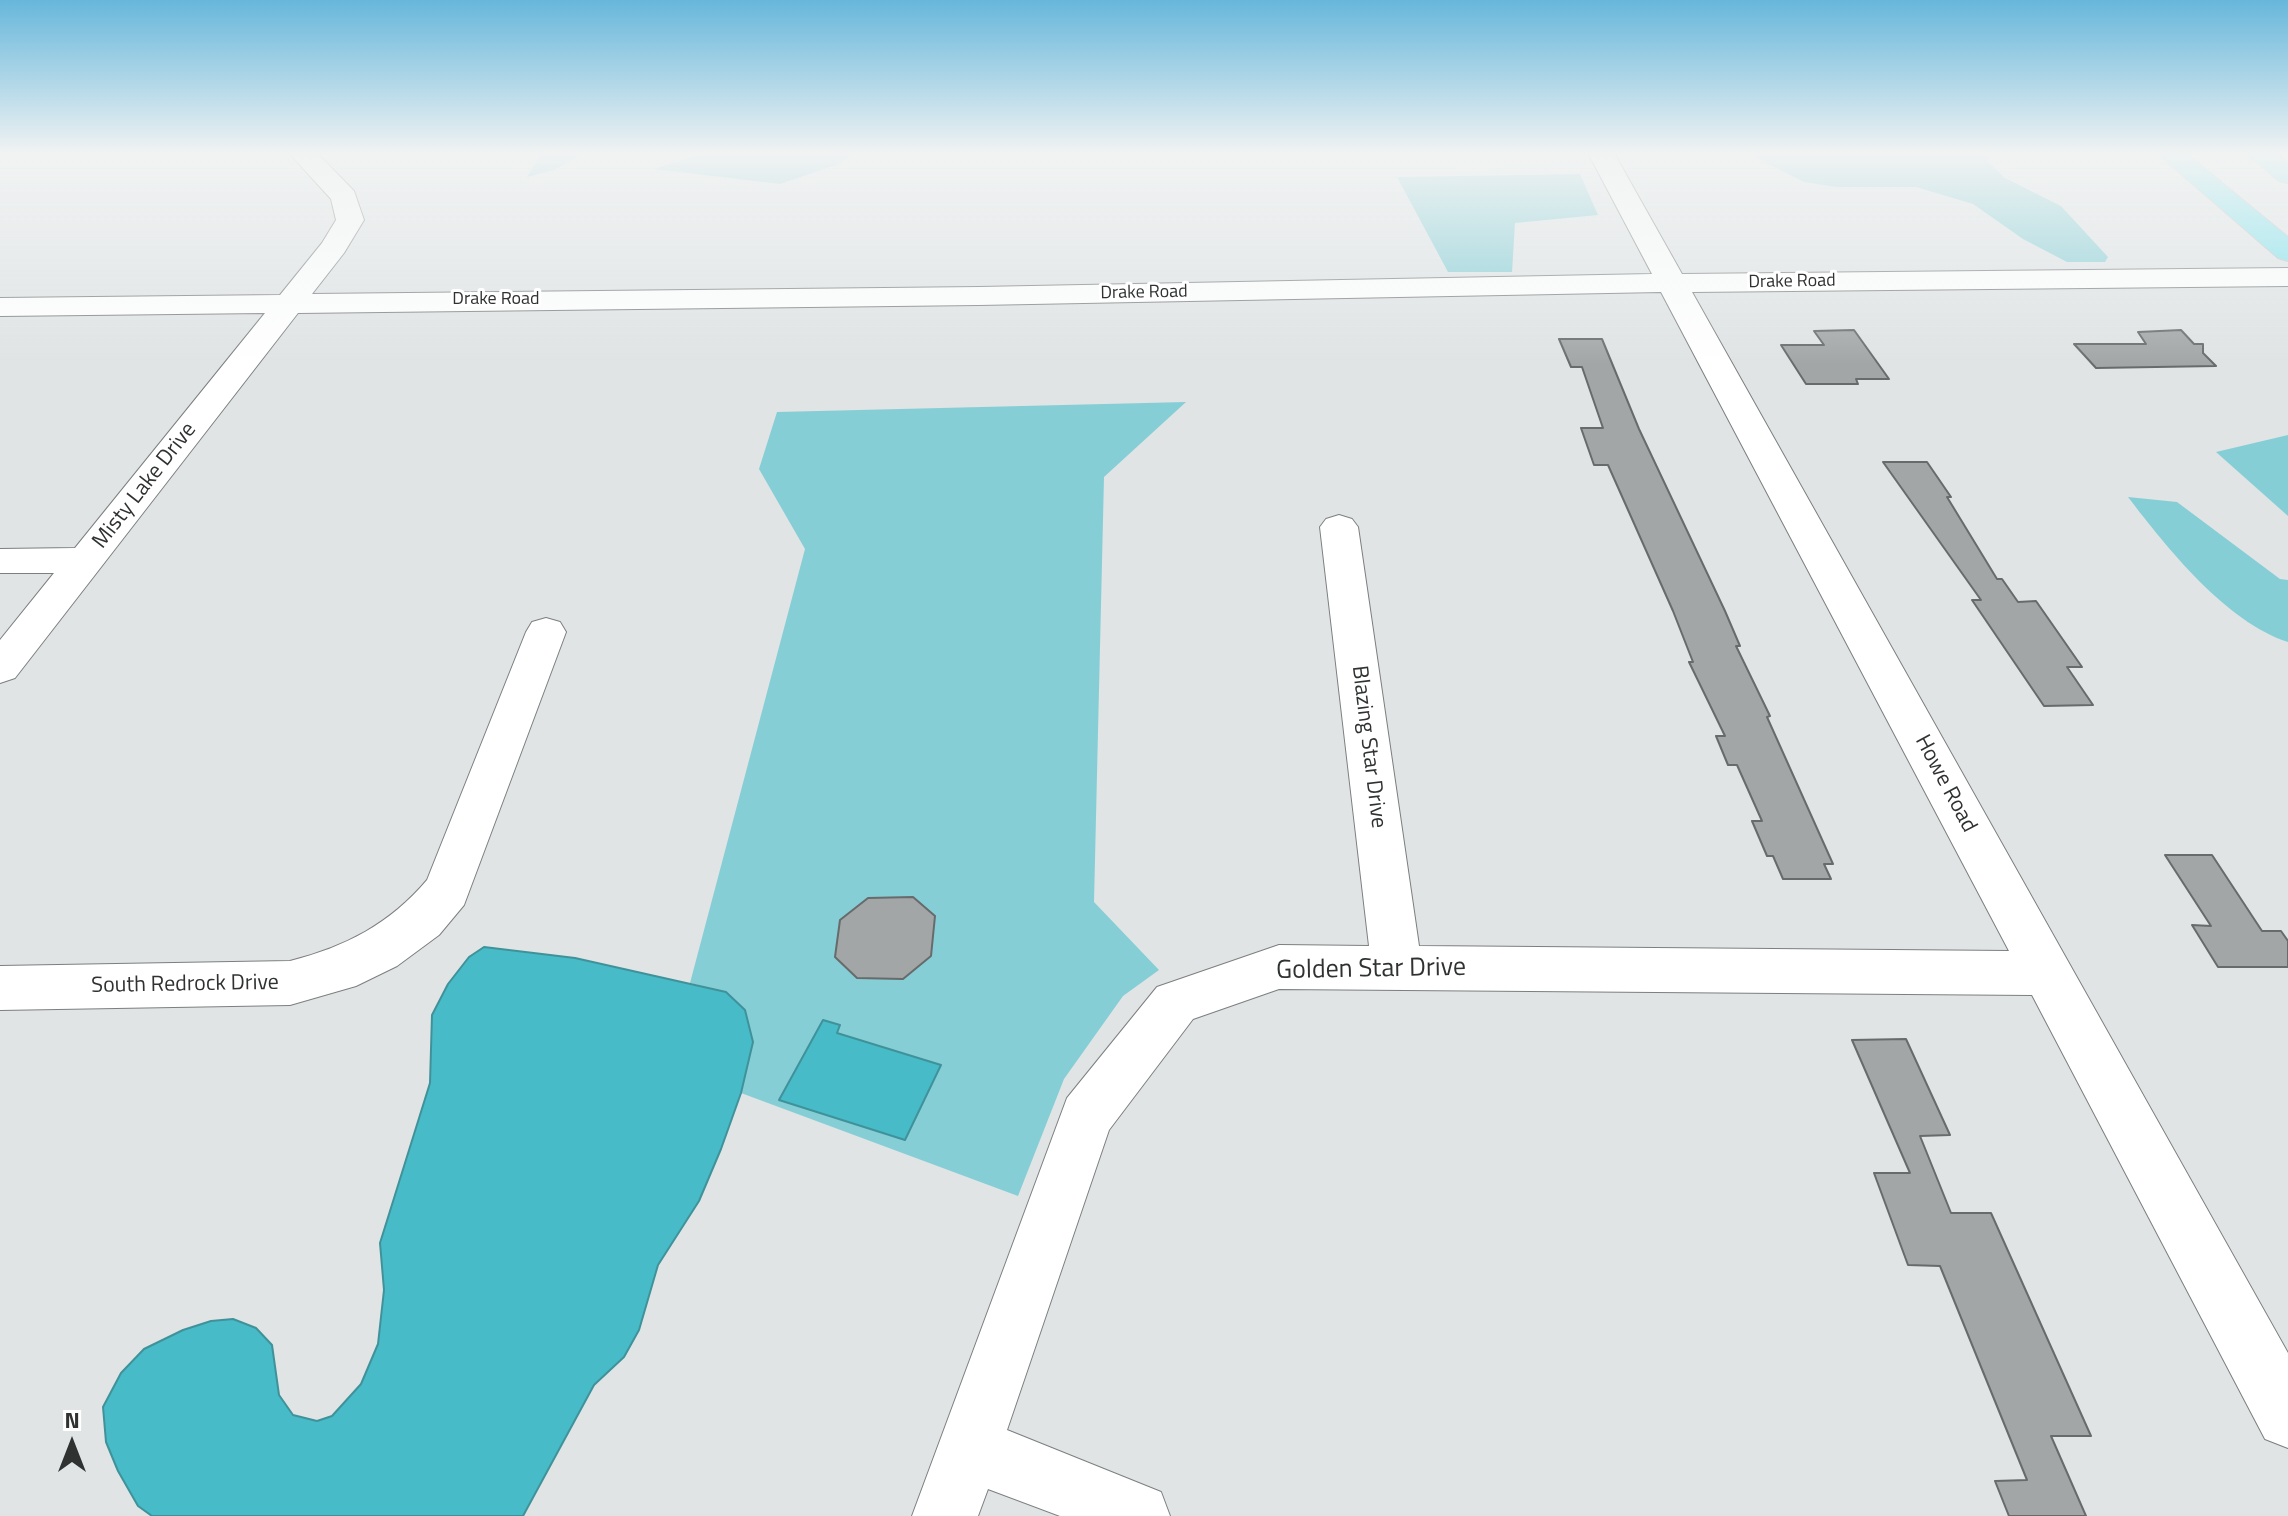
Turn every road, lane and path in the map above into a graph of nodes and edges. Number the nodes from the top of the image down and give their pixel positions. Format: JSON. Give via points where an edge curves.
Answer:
{"nodes":[{"id":1,"x":348,"y":224,"type":"edge"},
{"id":2,"x":1638,"y":224,"type":"edge"},
{"id":3,"x":2254,"y":224,"type":"edge"},
{"id":4,"x":2288,"y":252,"type":"edge"},
{"id":5,"x":2288,"y":277,"type":"edge"},
{"id":6,"x":1669,"y":283,"type":"junction"},
{"id":7,"x":289,"y":302,"type":"junction"},
{"id":8,"x":0,"y":307,"type":"edge"},
{"id":9,"x":1339,"y":527,"type":"dead end"},
{"id":10,"x":87,"y":560,"type":"junction"},
{"id":11,"x":0,"y":561,"type":"edge"},
{"id":12,"x":546,"y":632,"type":"dead end"},
{"id":13,"x":0,"y":668,"type":"edge"},
{"id":14,"x":1397,"y":967,"type":"junction"},
{"id":15,"x":2044,"y":973,"type":"junction"},
{"id":16,"x":0,"y":988,"type":"edge"},
{"id":17,"x":2288,"y":1416,"type":"edge"},
{"id":18,"x":971,"y":1451,"type":"junction"},
{"id":19,"x":945,"y":1516,"type":"edge"},
{"id":20,"x":1137,"y":1516,"type":"edge"}],
"edges":[{"from":1,"to":7,"type":"street","name":"Misty Lake Drive"},
{"from":2,"to":6,"type":"street","name":"Howe Road"},
{"from":3,"to":4,"type":"highway"},
{"from":5,"to":6,"type":"street","name":"Drake Road"},
{"from":6,"to":7,"type":"street","name":"Drake Road"},
{"from":6,"to":15,"type":"street","name":"Howe Road","via":[[1866,635]]},
{"from":7,"to":8,"type":"street","name":"Drake Road"},
{"from":7,"to":10,"type":"street","name":"Misty Lake Drive"},
{"from":9,"to":14,"type":"street","name":"Blazing Star Drive"},
{"from":10,"to":11,"type":"street"},
{"from":10,"to":13,"type":"street","name":"Misty Lake Drive"},
{"from":12,"to":16,"type":"street","name":"South Redrock Drive","via":[[447,891],[422,921],[379,951],[338,971],[290,983]]},
{"from":14,"to":15,"type":"street","name":"Golden Star Drive"},
{"from":14,"to":18,"type":"street","name":"Golden Star Drive","via":[[1279,967],[1175,1003],[1086,1116]]},
{"from":15,"to":17,"type":"street","name":"Howe Road"},
{"from":18,"to":19,"type":"street","name":"Golden Star Drive"},
{"from":18,"to":20,"type":"street","via":[[1034,1471]]}]}
